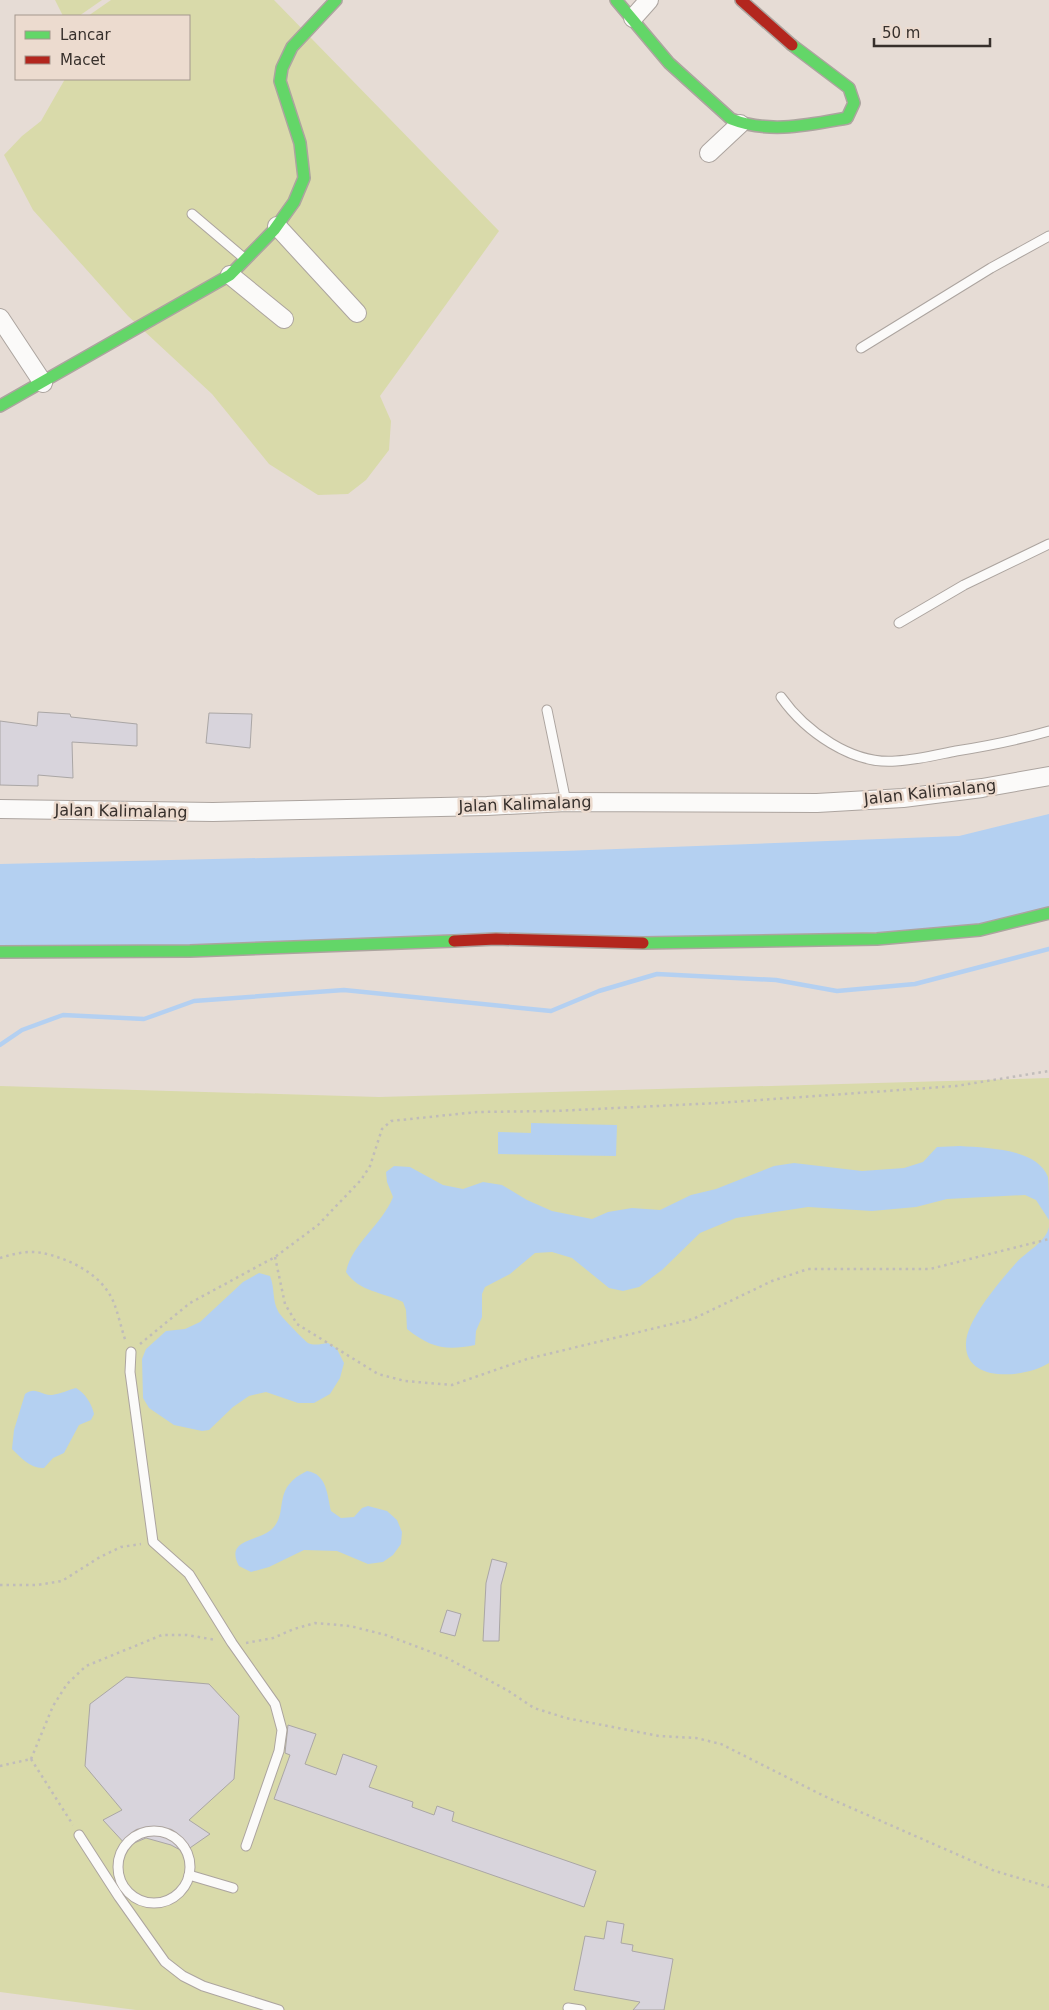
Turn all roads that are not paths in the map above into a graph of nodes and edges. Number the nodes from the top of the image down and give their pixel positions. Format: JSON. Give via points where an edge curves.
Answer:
{"nodes":[{"id":1,"x":336,"y":0,"type":"edge"},
{"id":2,"x":616,"y":0,"type":"edge"},
{"id":3,"x":650,"y":0,"type":"edge"},
{"id":4,"x":741,"y":0,"type":"edge"},
{"id":5,"x":633,"y":18,"type":"junction"},
{"id":6,"x":740,"y":124,"type":"junction"},
{"id":7,"x":709,"y":153,"type":"dead end"},
{"id":8,"x":192,"y":214,"type":"dead end"},
{"id":9,"x":277,"y":226,"type":"junction"},
{"id":10,"x":1049,"y":236,"type":"edge"},
{"id":11,"x":247,"y":261,"type":"junction"},
{"id":12,"x":230,"y":275,"type":"junction"},
{"id":13,"x":357,"y":313,"type":"dead end"},
{"id":14,"x":0,"y":318,"type":"edge"},
{"id":15,"x":284,"y":319,"type":"dead end"},
{"id":16,"x":861,"y":348,"type":"dead end"},
{"id":17,"x":43,"y":383,"type":"junction"},
{"id":18,"x":0,"y":406,"type":"edge"},
{"id":19,"x":1049,"y":544,"type":"edge"},
{"id":20,"x":899,"y":623,"type":"dead end"},
{"id":21,"x":781,"y":697,"type":"dead end"},
{"id":22,"x":547,"y":710,"type":"dead end"},
{"id":23,"x":1049,"y":732,"type":"edge"},
{"id":24,"x":1049,"y":776,"type":"edge"},
{"id":25,"x":566,"y":802,"type":"junction"},
{"id":26,"x":0,"y":809,"type":"edge"},
{"id":27,"x":1049,"y":913,"type":"edge"},
{"id":28,"x":0,"y":952,"type":"edge"},
{"id":29,"x":131,"y":1352,"type":"road end"},
{"id":30,"x":79,"y":1834,"type":"road end"},
{"id":31,"x":246,"y":1846,"type":"dead end"},
{"id":32,"x":189,"y":1875,"type":"junction"},
{"id":33,"x":233,"y":1888,"type":"dead end"},
{"id":34,"x":127,"y":1891,"type":"junction"},
{"id":35,"x":119,"y":1897,"type":"junction"},
{"id":36,"x":568,"y":2008,"type":"dead end"},
{"id":37,"x":279,"y":2010,"type":"edge"},
{"id":38,"x":581,"y":2010,"type":"edge"}],
"edges":[{"from":1,"to":9,"type":"street","via":[[288,50],[280,69],[280,81],[303,156],[305,177],[301,192]]},
{"from":2,"to":5,"type":"street"},
{"from":3,"to":5,"type":"street"},
{"from":4,"to":6,"type":"street","via":[[778,35],[849,88],[856,104],[847,118],[796,128]]},
{"from":5,"to":6,"type":"street","via":[[669,63]]},
{"from":6,"to":7,"type":"street"},
{"from":8,"to":11,"type":"lane"},
{"from":9,"to":11,"type":"street"},
{"from":9,"to":13,"type":"street"},
{"from":10,"to":16,"type":"lane"},
{"from":11,"to":12,"type":"street"},
{"from":12,"to":15,"type":"street"},
{"from":12,"to":17,"type":"street"},
{"from":14,"to":17,"type":"street"},
{"from":17,"to":18,"type":"street"},
{"from":19,"to":20,"type":"lane","via":[[964,585]]},
{"from":21,"to":23,"type":"lane","via":[[794,715],[818,736],[866,758],[894,762]]},
{"from":22,"to":25,"type":"lane"},
{"from":24,"to":25,"type":"street","name":"Jalan Kalimalang","via":[[902,798],[826,802]]},
{"from":25,"to":26,"type":"street","name":"Jalan Kalimalang","via":[[213,812]]},
{"from":27,"to":28,"type":"street","via":[[980,930],[877,939],[628,943],[496,939],[190,951]]},
{"from":29,"to":31,"type":"lane","via":[[130,1372],[153,1542],[188,1574],[275,1704],[282,1730],[274,1767]]},
{"from":30,"to":35,"type":"lane"},
{"from":32,"to":33,"type":"lane"},
{"from":32,"to":34,"type":"lane","via":[[180,1892],[163,1902],[144,1901]]},
{"from":32,"to":34,"type":"lane","via":[[188,1856],[179,1840],[163,1832],[144,1832],[128,1840],[119,1856],[118,1875]]},
{"from":34,"to":35,"type":"lane"},
{"from":35,"to":37,"type":"lane","via":[[165,1962],[183,1976],[236,1998]]},
{"from":36,"to":38,"type":"lane"}]}
